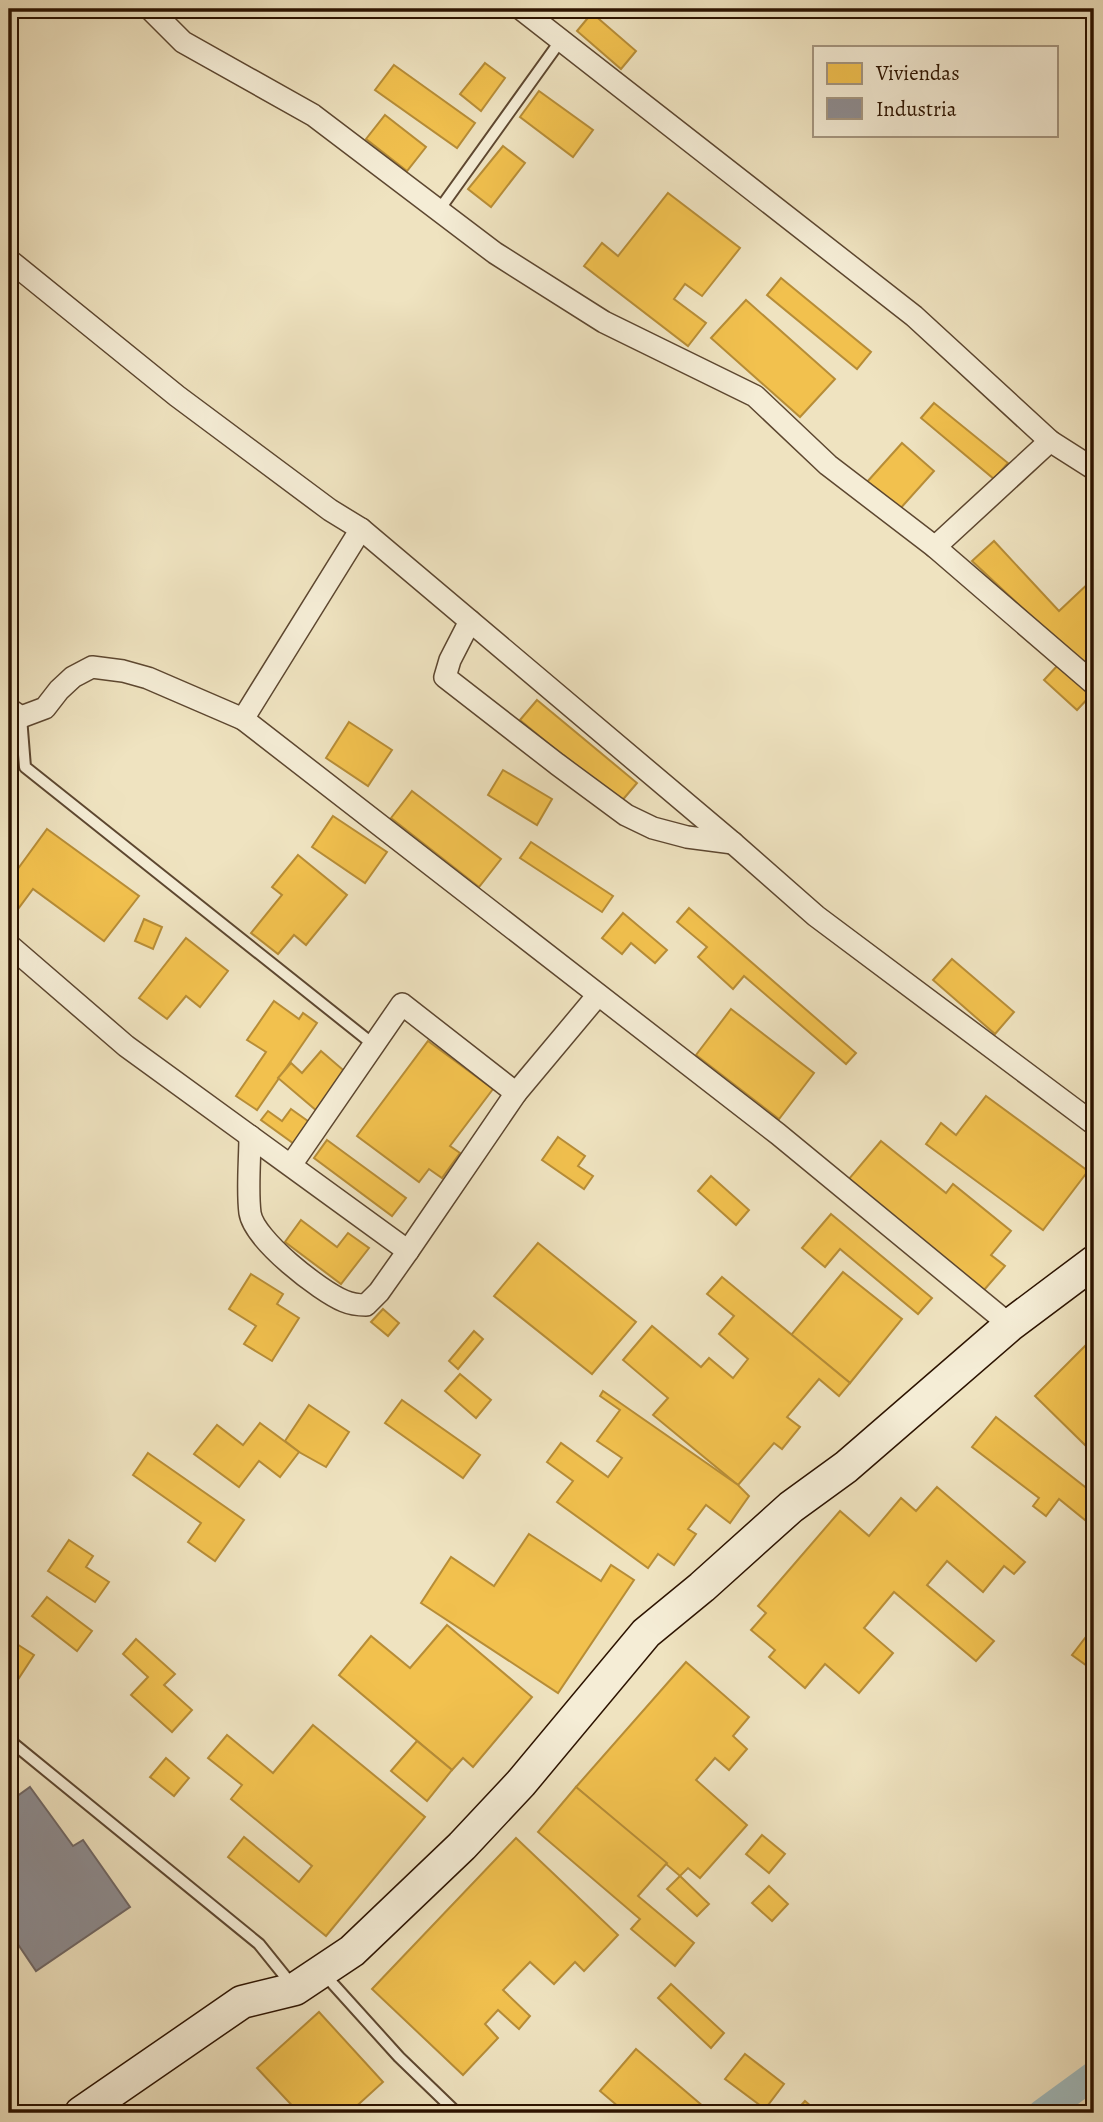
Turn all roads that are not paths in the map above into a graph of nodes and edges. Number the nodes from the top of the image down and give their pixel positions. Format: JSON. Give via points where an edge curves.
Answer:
{"nodes":[{"id":1,"x":150,"y":9,"type":"edge"},
{"id":2,"x":521,"y":9,"type":"edge"},
{"id":3,"x":561,"y":40,"type":"junction"},
{"id":4,"x":439,"y":210,"type":"junction"},
{"id":5,"x":9,"y":260,"type":"edge"},
{"id":6,"x":1050,"y":441,"type":"junction"},
{"id":7,"x":1094,"y":469,"type":"edge"},
{"id":8,"x":361,"y":529,"type":"junction"},
{"id":9,"x":935,"y":547,"type":"junction"},
{"id":10,"x":470,"y":621,"type":"junction"},
{"id":11,"x":1094,"y":684,"type":"edge"},
{"id":12,"x":15,"y":713,"type":"edge"},
{"id":13,"x":243,"y":719,"type":"junction"},
{"id":14,"x":733,"y":843,"type":"junction"},
{"id":15,"x":9,"y":945,"type":"edge"},
{"id":16,"x":598,"y":995,"type":"junction"},
{"id":17,"x":374,"y":1045,"type":"junction"},
{"id":18,"x":516,"y":1093,"type":"junction"},
{"id":19,"x":1094,"y":1125,"type":"edge"},
{"id":20,"x":250,"y":1136,"type":"junction"},
{"id":21,"x":291,"y":1165,"type":"junction"},
{"id":22,"x":408,"y":1251,"type":"junction"},
{"id":23,"x":1094,"y":1262,"type":"edge"},
{"id":24,"x":1010,"y":1325,"type":"junction"},
{"id":25,"x":9,"y":1740,"type":"edge"},
{"id":26,"x":322,"y":1971,"type":"junction"},
{"id":27,"x":295,"y":1989,"type":"junction"},
{"id":28,"x":81,"y":2113,"type":"edge"},
{"id":29,"x":457,"y":2113,"type":"edge"}],
"edges":[{"from":1,"to":4,"type":"street","via":[[183,43],[313,115]]},
{"from":2,"to":3,"type":"street"},
{"from":3,"to":4,"type":"lane"},
{"from":3,"to":6,"type":"street","via":[[914,316]]},
{"from":4,"to":9,"type":"street","via":[[495,253],[604,322],[755,396],[828,465]]},
{"from":5,"to":8,"type":"street","via":[[177,396]]},
{"from":6,"to":7,"type":"street"},
{"from":6,"to":9,"type":"street"},
{"from":8,"to":10,"type":"street"},
{"from":8,"to":13,"type":"street"},
{"from":9,"to":11,"type":"street"},
{"from":10,"to":14,"type":"street"},
{"from":10,"to":14,"type":"street","via":[[445,677],[626,815],[687,837]]},
{"from":12,"to":13,"type":"street","via":[[45,708],[73,677],[92,667],[149,678]]},
{"from":12,"to":17,"type":"lane","via":[[25,767]]},
{"from":13,"to":16,"type":"street"},
{"from":14,"to":19,"type":"street","via":[[816,916]]},
{"from":15,"to":20,"type":"street","via":[[126,1046]]},
{"from":16,"to":18,"type":"street"},
{"from":16,"to":24,"type":"street","via":[[778,1134]]},
{"from":17,"to":18,"type":"street","via":[[402,1004]]},
{"from":17,"to":21,"type":"street"},
{"from":18,"to":22,"type":"street"},
{"from":20,"to":21,"type":"street"},
{"from":20,"to":22,"type":"street","via":[[250,1215],[274,1250],[323,1288],[345,1302],[366,1304]]},
{"from":21,"to":22,"type":"street"},
{"from":23,"to":24,"type":"main road"},
{"from":24,"to":26,"type":"main road","via":[[646,1633],[462,1846],[352,1951]]},
{"from":25,"to":27,"type":"lane","via":[[260,1944]]},
{"from":26,"to":27,"type":"main road"},
{"from":26,"to":29,"type":"lane"},
{"from":27,"to":28,"type":"main road","via":[[242,2002]]}]}
